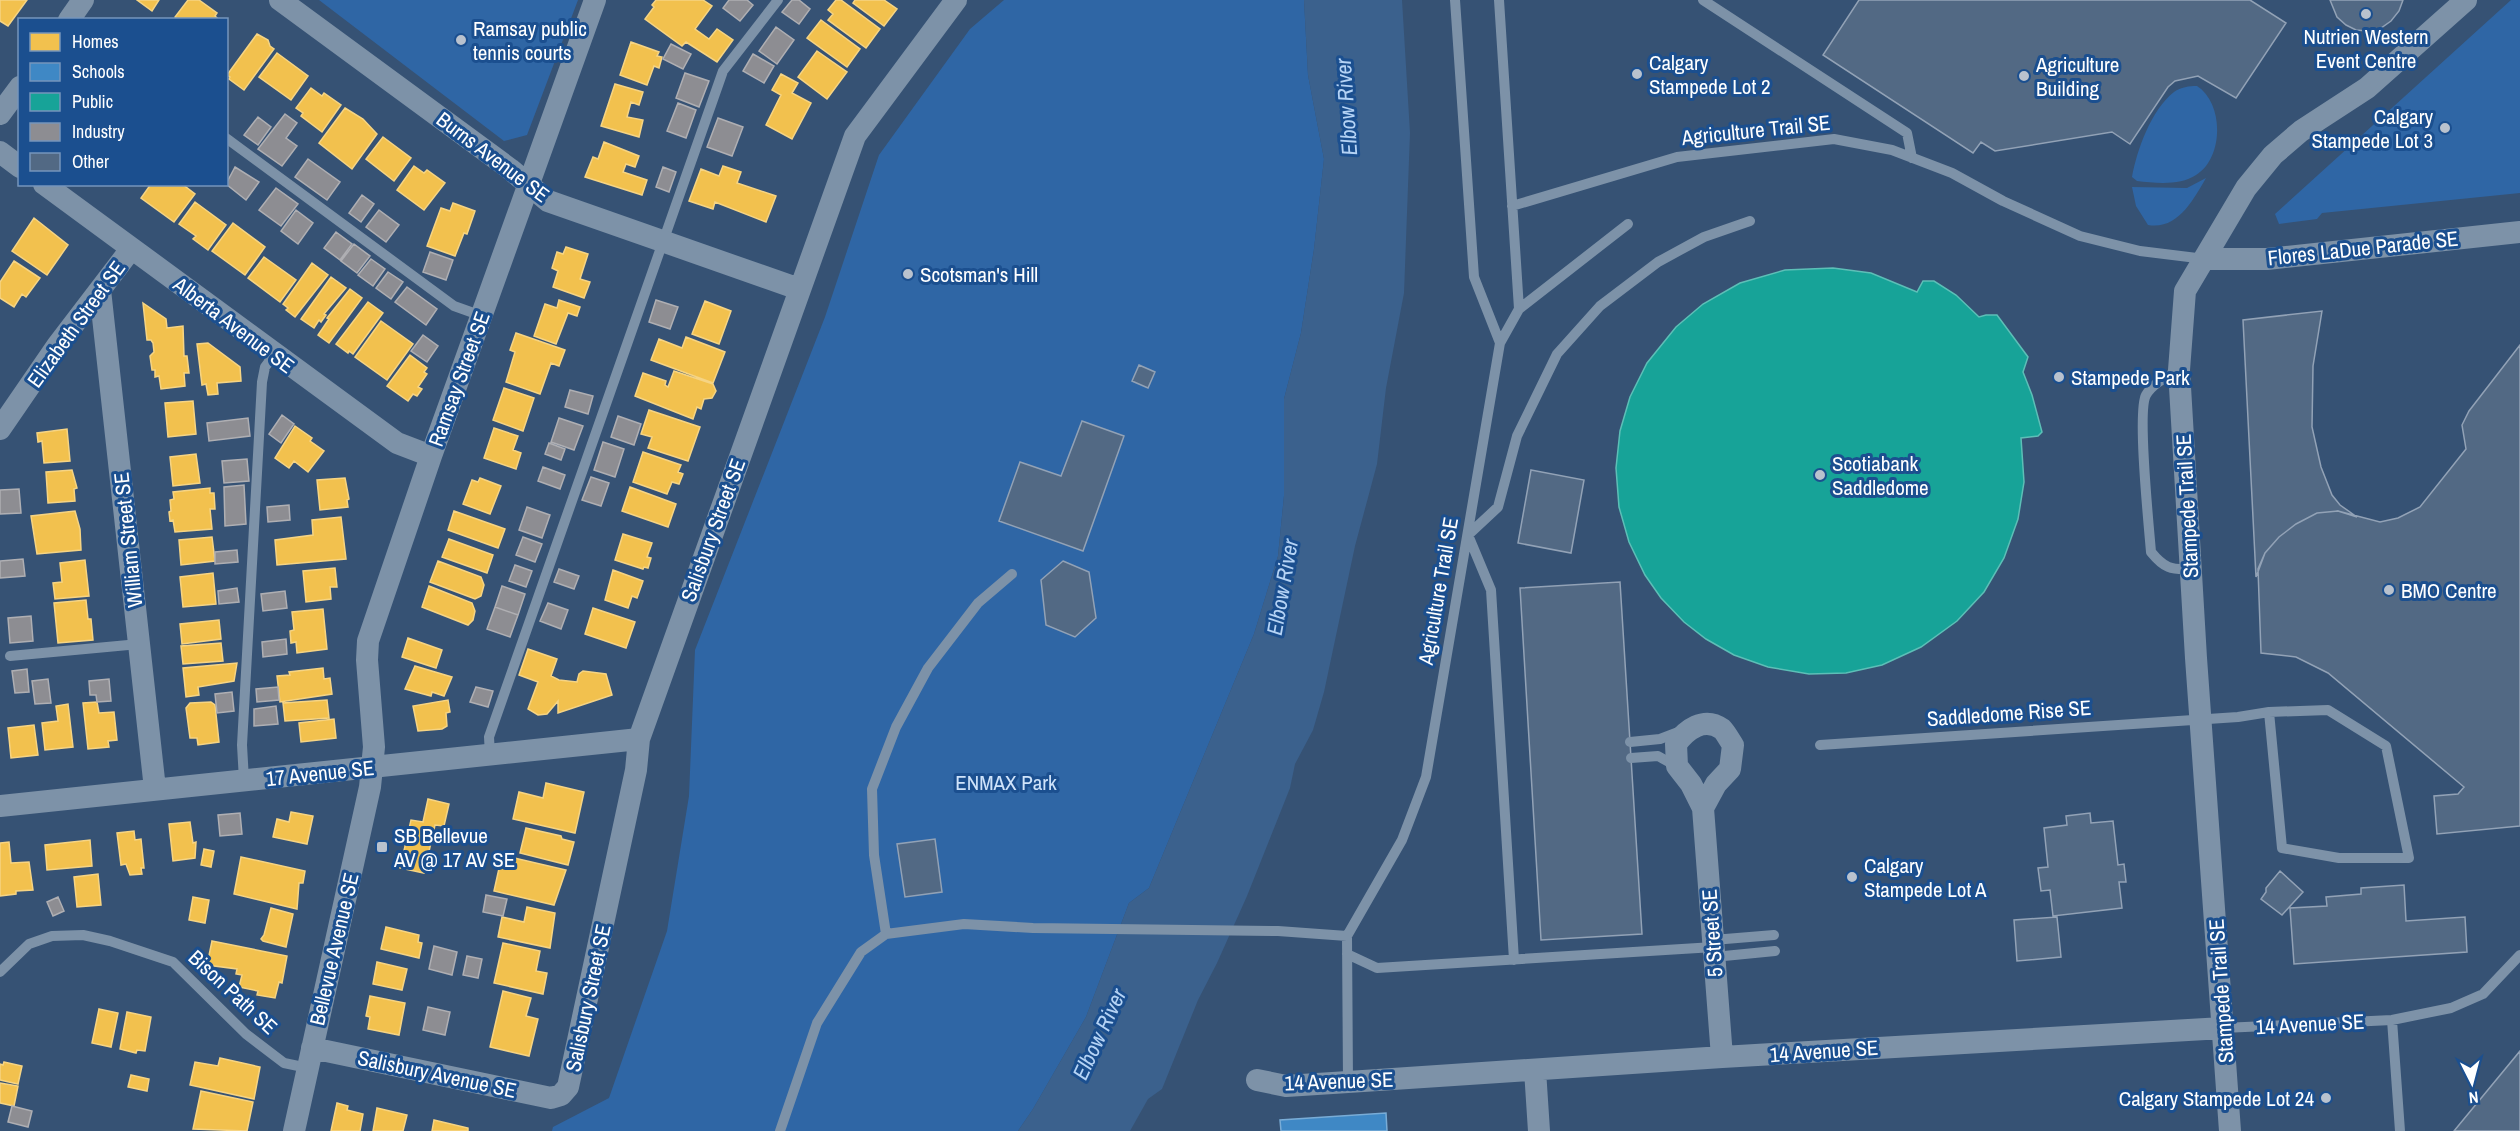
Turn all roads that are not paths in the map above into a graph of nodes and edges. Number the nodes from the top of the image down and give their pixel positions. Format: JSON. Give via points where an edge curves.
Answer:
{"nodes":[{"id":1,"x":83,"y":0,"type":"edge"},
{"id":2,"x":280,"y":0,"type":"edge"},
{"id":3,"x":595,"y":0,"type":"edge"},
{"id":4,"x":777,"y":0,"type":"edge"},
{"id":5,"x":956,"y":0,"type":"edge"},
{"id":6,"x":1455,"y":0,"type":"edge"},
{"id":7,"x":1499,"y":0,"type":"edge"},
{"id":8,"x":1703,"y":0,"type":"edge"},
{"id":9,"x":2466,"y":0,"type":"edge"},
{"id":10,"x":70,"y":18,"type":"edge"},
{"id":11,"x":18,"y":90,"type":"edge"},
{"id":12,"x":0,"y":114,"type":"edge"},
{"id":13,"x":228,"y":139,"type":"edge"},
{"id":14,"x":1912,"y":158,"type":"junction"},
{"id":15,"x":528,"y":185,"type":"junction"},
{"id":16,"x":47,"y":186,"type":"edge"},
{"id":17,"x":1512,"y":206,"type":"junction"},
{"id":18,"x":1750,"y":222,"type":"dead end"},
{"id":19,"x":1628,"y":224,"type":"dead end"},
{"id":20,"x":2520,"y":232,"type":"edge"},
{"id":21,"x":662,"y":241,"type":"junction"},
{"id":22,"x":131,"y":249,"type":"junction"},
{"id":23,"x":2205,"y":259,"type":"junction"},
{"id":24,"x":799,"y":289,"type":"junction"},
{"id":25,"x":100,"y":290,"type":"junction"},
{"id":26,"x":1519,"y":309,"type":"junction"},
{"id":27,"x":482,"y":316,"type":"junction"},
{"id":28,"x":1500,"y":343,"type":"junction"},
{"id":29,"x":274,"y":355,"type":"junction"},
{"id":30,"x":2179,"y":370,"type":"junction"},
{"id":31,"x":0,"y":429,"type":"edge"},
{"id":32,"x":431,"y":456,"type":"junction"},
{"id":33,"x":1468,"y":535,"type":"junction"},
{"id":34,"x":2190,"y":569,"type":"junction"},
{"id":35,"x":1012,"y":574,"type":"dead end"},
{"id":36,"x":139,"y":644,"type":"junction"},
{"id":37,"x":10,"y":656,"type":"dead end"},
{"id":38,"x":2269,"y":712,"type":"junction"},
{"id":39,"x":2200,"y":719,"type":"junction"},
{"id":40,"x":1687,"y":729,"type":"junction"},
{"id":41,"x":639,"y":739,"type":"junction"},
{"id":42,"x":1630,"y":742,"type":"dead end"},
{"id":43,"x":1820,"y":745,"type":"dead end"},
{"id":44,"x":490,"y":754,"type":"junction"},
{"id":45,"x":1631,"y":758,"type":"dead end"},
{"id":46,"x":1677,"y":766,"type":"junction"},
{"id":47,"x":372,"y":767,"type":"junction"},
{"id":48,"x":244,"y":780,"type":"junction"},
{"id":49,"x":155,"y":789,"type":"junction"},
{"id":50,"x":0,"y":806,"type":"edge"},
{"id":51,"x":1703,"y":808,"type":"junction"},
{"id":52,"x":885,"y":934,"type":"junction"},
{"id":53,"x":1774,"y":935,"type":"dead end"},
{"id":54,"x":1347,"y":936,"type":"junction"},
{"id":55,"x":1714,"y":948,"type":"junction"},
{"id":56,"x":1775,"y":951,"type":"dead end"},
{"id":57,"x":1347,"y":954,"type":"junction"},
{"id":58,"x":2520,"y":955,"type":"edge"},
{"id":59,"x":1514,"y":960,"type":"junction"},
{"id":60,"x":0,"y":972,"type":"edge"},
{"id":61,"x":2392,"y":1020,"type":"junction"},
{"id":62,"x":2223,"y":1028,"type":"junction"},
{"id":63,"x":1722,"y":1057,"type":"junction"},
{"id":64,"x":310,"y":1058,"type":"junction"},
{"id":65,"x":1535,"y":1070,"type":"junction"},
{"id":66,"x":1257,"y":1080,"type":"dead end"},
{"id":67,"x":1348,"y":1082,"type":"junction"},
{"id":68,"x":561,"y":1095,"type":"joint"},
{"id":69,"x":294,"y":1131,"type":"edge"},
{"id":70,"x":780,"y":1131,"type":"edge"},
{"id":71,"x":1539,"y":1131,"type":"edge"},
{"id":72,"x":2230,"y":1131,"type":"edge"},
{"id":73,"x":2400,"y":1131,"type":"edge"}],
"edges":[{"from":1,"to":10,"type":"street"},
{"from":2,"to":15,"type":"street","name":"Burns Avenue SE"},
{"from":3,"to":15,"type":"street","name":"Ramsay Street SE"},
{"from":4,"to":21,"type":"lane","via":[[723,71]]},
{"from":5,"to":24,"type":"street","name":"Salisbury Street SE","via":[[855,136]]},
{"from":6,"to":28,"type":"lane","via":[[1474,277]]},
{"from":7,"to":17,"type":"lane"},
{"from":8,"to":14,"type":"lane","via":[[1907,133]]},
{"from":9,"to":23,"type":"street","name":"Stampede Trail SE","via":[[2367,88],[2286,142],[2246,188]]},
{"from":11,"to":12,"type":"street"},
{"from":13,"to":27,"type":"lane","via":[[454,306]]},
{"from":14,"to":17,"type":"lane","name":"Agriculture Trail SE","via":[[1892,150],[1834,139],[1703,153],[1634,168]]},
{"from":14,"to":23,"type":"lane","name":"Agriculture Trail SE","via":[[1952,173],[2080,236],[2140,251]]},
{"from":15,"to":21,"type":"street","name":"Burns Avenue SE","via":[[548,201]]},
{"from":15,"to":27,"type":"street","name":"Ramsay Street SE"},
{"from":16,"to":22,"type":"street","name":"Alberta Avenue SE"},
{"from":17,"to":26,"type":"lane"},
{"from":18,"to":33,"type":"lane","via":[[1704,237],[1658,262],[1600,306],[1557,354],[1517,436],[1498,507]]},
{"from":19,"to":26,"type":"lane","name":"Agriculture Trail SE"},
{"from":20,"to":23,"type":"street","name":"Flores LaDue Parade SE","via":[[2267,260]]},
{"from":21,"to":24,"type":"street","name":"Burns Avenue SE"},
{"from":21,"to":44,"type":"lane","via":[[489,736]]},
{"from":22,"to":25,"type":"street","name":"Elizabeth Street SE"},
{"from":22,"to":29,"type":"street","name":"Alberta Avenue SE"},
{"from":23,"to":30,"type":"street","name":"Stampede Trail SE","via":[[2185,291]]},
{"from":24,"to":41,"type":"street","name":"Salisbury Street SE"},
{"from":25,"to":31,"type":"street","name":"Elizabeth Street SE"},
{"from":25,"to":36,"type":"street","name":"William Street SE"},
{"from":26,"to":28,"type":"lane","name":"Agriculture Trail SE"},
{"from":27,"to":32,"type":"street","name":"Ramsay Street SE"},
{"from":28,"to":33,"type":"lane","name":"Agriculture Trail SE"},
{"from":29,"to":32,"type":"street","name":"Alberta Avenue SE","via":[[397,443]]},
{"from":29,"to":48,"type":"lane","via":[[265,367],[262,382],[242,745]]},
{"from":30,"to":34,"type":"street","name":"Stampede Trail SE"},
{"from":30,"to":34,"type":"lane","via":[[2157,382],[2145,396],[2142,420],[2151,552],[2161,564],[2177,570]]},
{"from":32,"to":47,"type":"street","name":"Ramsay Street SE","via":[[368,640]]},
{"from":33,"to":54,"type":"lane","name":"Agriculture Trail SE","via":[[1426,777],[1402,840]]},
{"from":33,"to":59,"type":"lane","via":[[1491,590]]},
{"from":34,"to":39,"type":"street","name":"Stampede Trail SE"},
{"from":35,"to":52,"type":"lane","via":[[978,603],[928,668],[896,727],[872,789],[874,855]]},
{"from":36,"to":37,"type":"lane"},
{"from":36,"to":49,"type":"street","name":"William Street SE"},
{"from":38,"to":38,"type":"lane","name":"Saddledome Rise SE","via":[[2282,848],[2339,858],[2409,858],[2386,746],[2328,710]]},
{"from":38,"to":39,"type":"lane","name":"Saddledome Rise SE"},
{"from":39,"to":43,"type":"lane","name":"Saddledome Rise SE"},
{"from":39,"to":62,"type":"street","name":"Stampede Trail SE"},
{"from":40,"to":42,"type":"lane","via":[[1660,739]]},
{"from":40,"to":46,"type":"street","via":[[1676,744]]},
{"from":40,"to":51,"type":"street","via":[[1704,724],[1721,729],[1733,745],[1730,769]]},
{"from":41,"to":44,"type":"street","name":"17 Avenue SE"},
{"from":41,"to":68,"type":"street","name":"Salisbury Street SE","via":[[636,770],[570,1083]]},
{"from":44,"to":47,"type":"street","name":"17 Avenue SE"},
{"from":45,"to":46,"type":"lane","via":[[1658,756]]},
{"from":46,"to":51,"type":"street","name":"5 Street SE"},
{"from":47,"to":48,"type":"street","name":"17 Avenue SE"},
{"from":47,"to":64,"type":"street","name":"Bellevue Avenue SE","via":[[368,802]]},
{"from":48,"to":49,"type":"street","name":"17 Avenue SE"},
{"from":49,"to":50,"type":"street","name":"17 Avenue SE"},
{"from":51,"to":55,"type":"street","name":"5 Street SE"},
{"from":52,"to":54,"type":"lane","via":[[964,924]]},
{"from":52,"to":70,"type":"lane","via":[[861,952],[817,1023]]},
{"from":53,"to":55,"type":"lane"},
{"from":54,"to":57,"type":"lane"},
{"from":55,"to":56,"type":"lane"},
{"from":55,"to":59,"type":"lane"},
{"from":55,"to":63,"type":"street","name":"5 Street SE"},
{"from":57,"to":59,"type":"lane","via":[[1377,968]]},
{"from":57,"to":67,"type":"lane"},
{"from":58,"to":61,"type":"lane","name":"14 Avenue SE","via":[[2483,994],[2451,1008]]},
{"from":60,"to":64,"type":"lane","name":"Bison Path SE","via":[[29,944],[52,936],[83,935],[110,940],[173,962],[246,1034],[284,1063]]},
{"from":61,"to":62,"type":"lane","name":"14 Avenue SE"},
{"from":61,"to":73,"type":"lane"},
{"from":62,"to":63,"type":"street","name":"14 Avenue SE"},
{"from":62,"to":72,"type":"street","name":"Stampede Trail SE"},
{"from":63,"to":65,"type":"street","name":"14 Avenue SE"},
{"from":64,"to":68,"type":"street","name":"Salisbury Avenue SE","via":[[551,1098]]},
{"from":64,"to":69,"type":"street","name":"Bellevue Avenue SE"},
{"from":65,"to":67,"type":"street","name":"14 Avenue SE"},
{"from":65,"to":71,"type":"street"},
{"from":66,"to":67,"type":"street","name":"14 Avenue SE","via":[[1286,1086]]}]}
